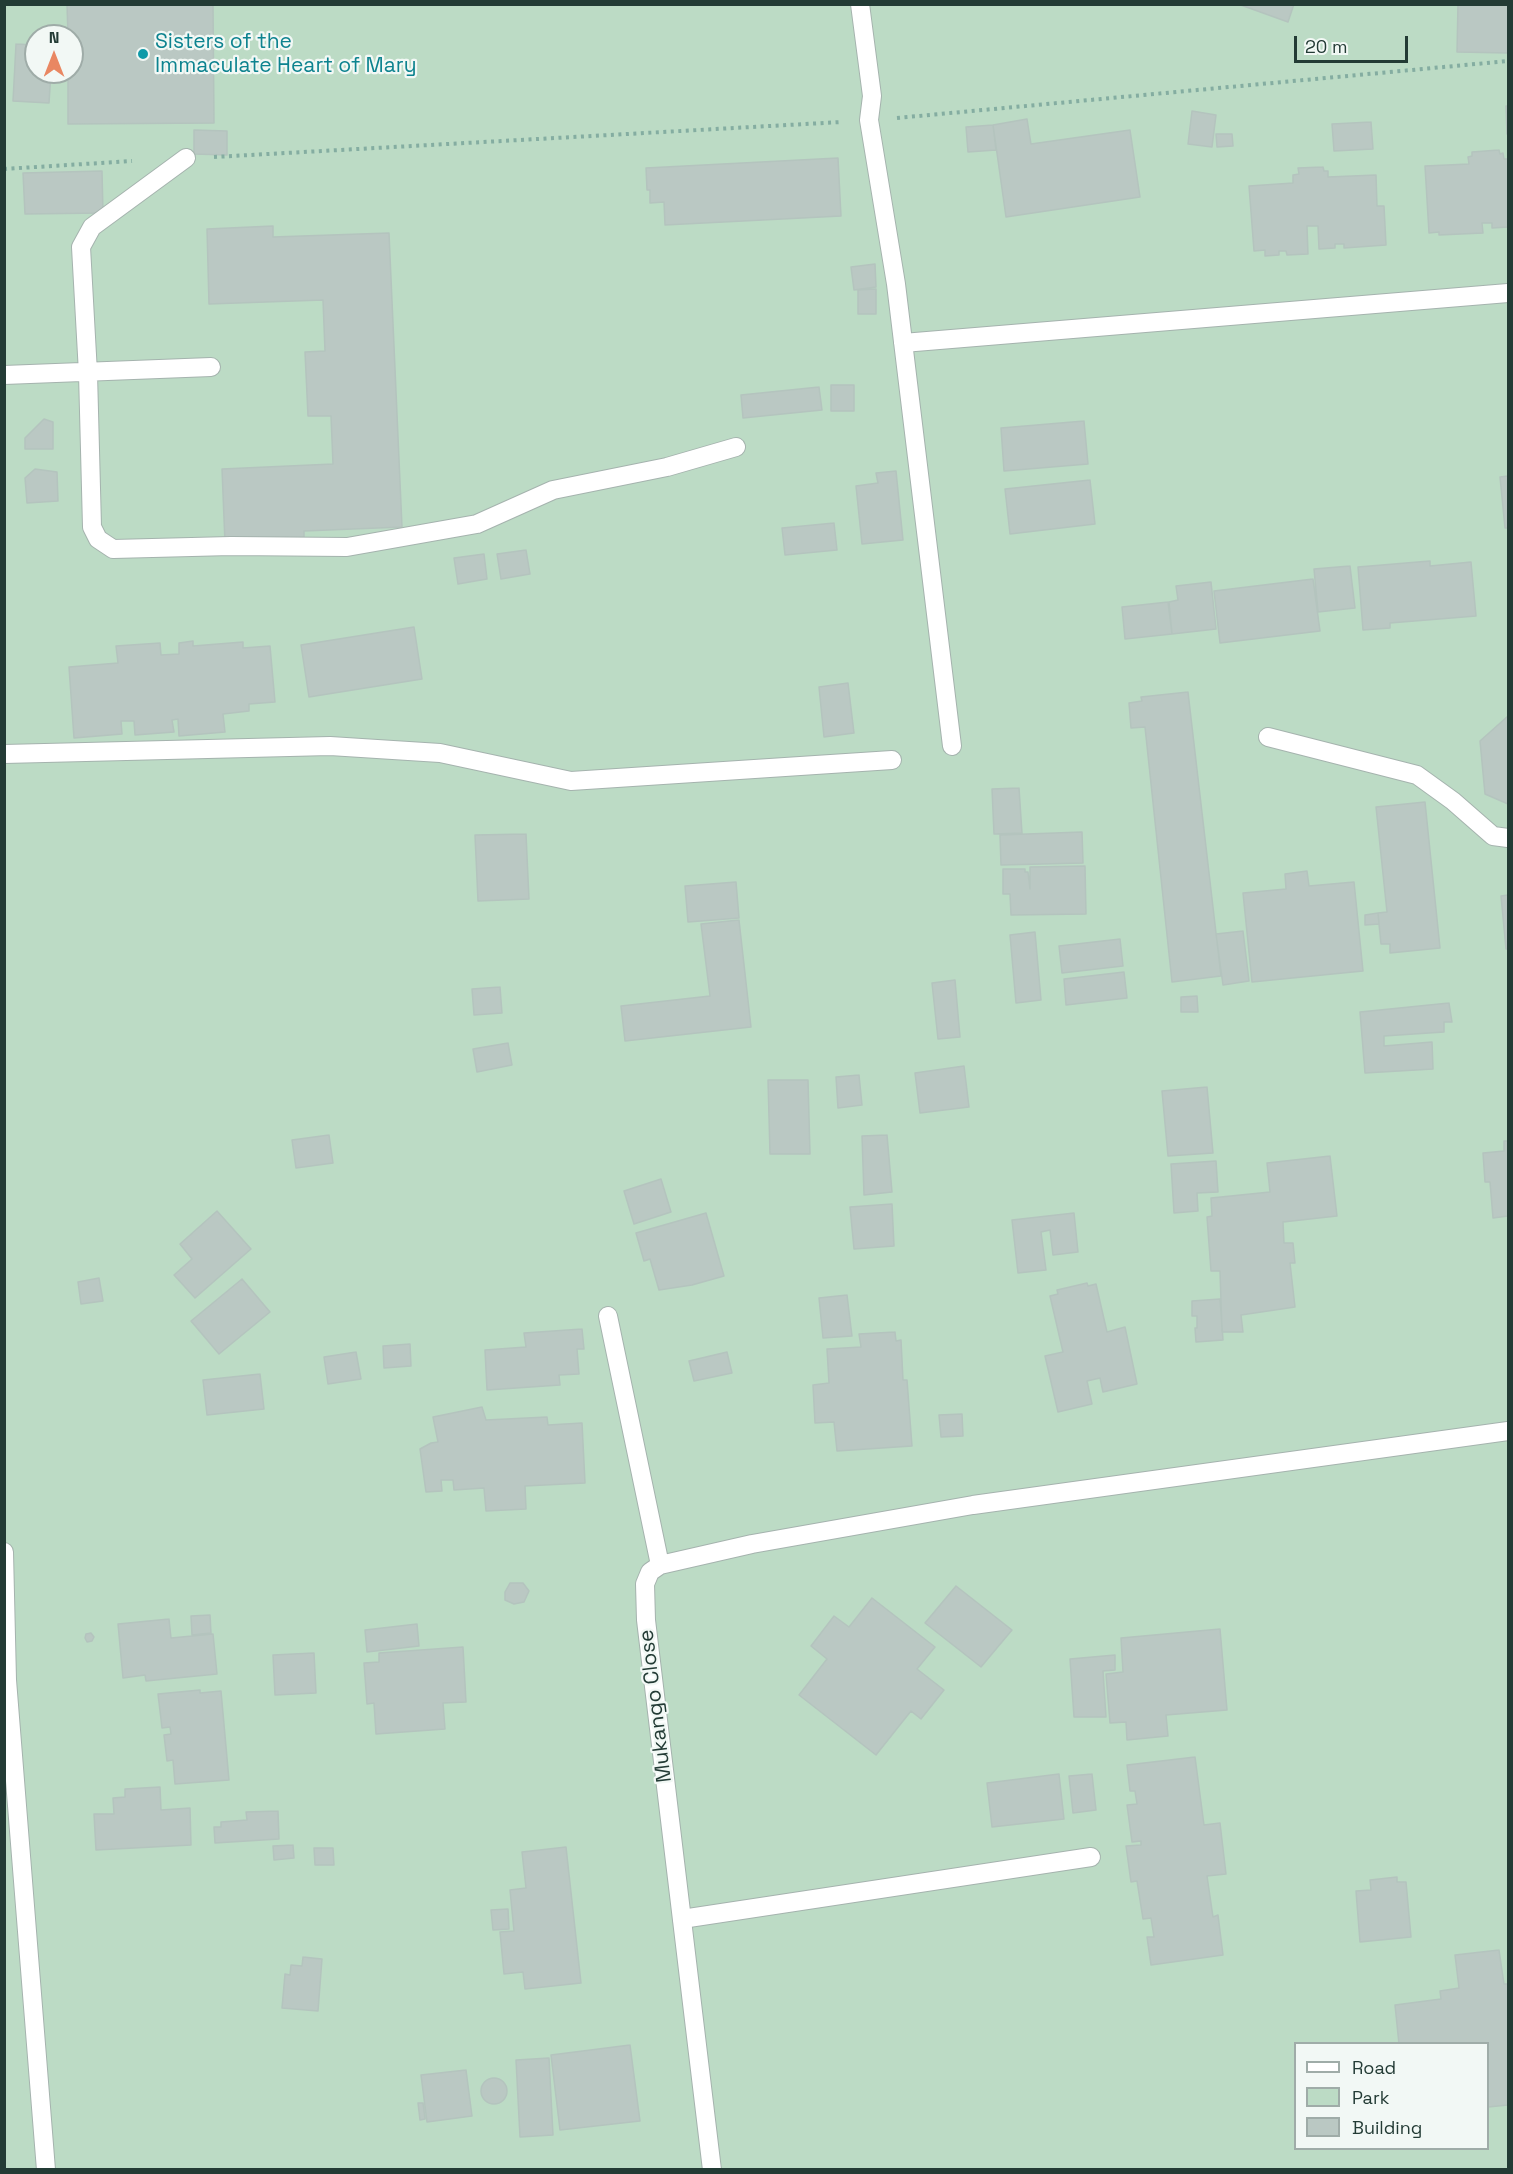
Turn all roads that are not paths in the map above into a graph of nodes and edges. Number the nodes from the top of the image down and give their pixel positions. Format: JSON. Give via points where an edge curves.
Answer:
{"nodes":[{"id":1,"x":860,"y":4,"type":"edge"},
{"id":2,"x":186,"y":158,"type":"road end"},
{"id":3,"x":1509,"y":292,"type":"edge"},
{"id":4,"x":903,"y":343,"type":"junction"},
{"id":5,"x":211,"y":367,"type":"dead end"},
{"id":6,"x":88,"y":373,"type":"junction"},
{"id":7,"x":4,"y":375,"type":"edge"},
{"id":8,"x":736,"y":447,"type":"dead end"},
{"id":9,"x":1268,"y":737,"type":"dead end"},
{"id":10,"x":952,"y":746,"type":"dead end"},
{"id":11,"x":4,"y":754,"type":"edge"},
{"id":12,"x":892,"y":760,"type":"dead end"},
{"id":13,"x":1509,"y":838,"type":"edge"},
{"id":14,"x":608,"y":1316,"type":"dead end"},
{"id":15,"x":1509,"y":1431,"type":"edge"},
{"id":16,"x":4,"y":1552,"type":"edge"},
{"id":17,"x":660,"y":1565,"type":"junction"},
{"id":18,"x":1091,"y":1857,"type":"dead end"},
{"id":19,"x":682,"y":1919,"type":"junction"},
{"id":20,"x":46,"y":2169,"type":"edge"},
{"id":21,"x":712,"y":2169,"type":"edge"}],
"edges":[{"from":1,"to":4,"type":"street","via":[[872,96],[869,120]]},
{"from":2,"to":6,"type":"street","via":[[92,227],[81,247]]},
{"from":3,"to":4,"type":"street"},
{"from":4,"to":10,"type":"street"},
{"from":5,"to":6,"type":"street"},
{"from":6,"to":7,"type":"street"},
{"from":6,"to":8,"type":"street","via":[[92,527],[98,539],[113,549],[347,547],[477,524],[553,490],[667,468]]},
{"from":9,"to":13,"type":"street","via":[[1417,775],[1493,836]]},
{"from":11,"to":12,"type":"street","via":[[330,746],[440,753],[571,781]]},
{"from":14,"to":17,"type":"street"},
{"from":15,"to":17,"type":"street","via":[[973,1505],[752,1544]]},
{"from":16,"to":20,"type":"street","via":[[7,1680]]},
{"from":17,"to":19,"type":"street","name":"Mukango Close","via":[[650,1572],[645,1584],[645,1609]]},
{"from":18,"to":19,"type":"street"},
{"from":19,"to":21,"type":"street","name":"Mukango Close"}]}
